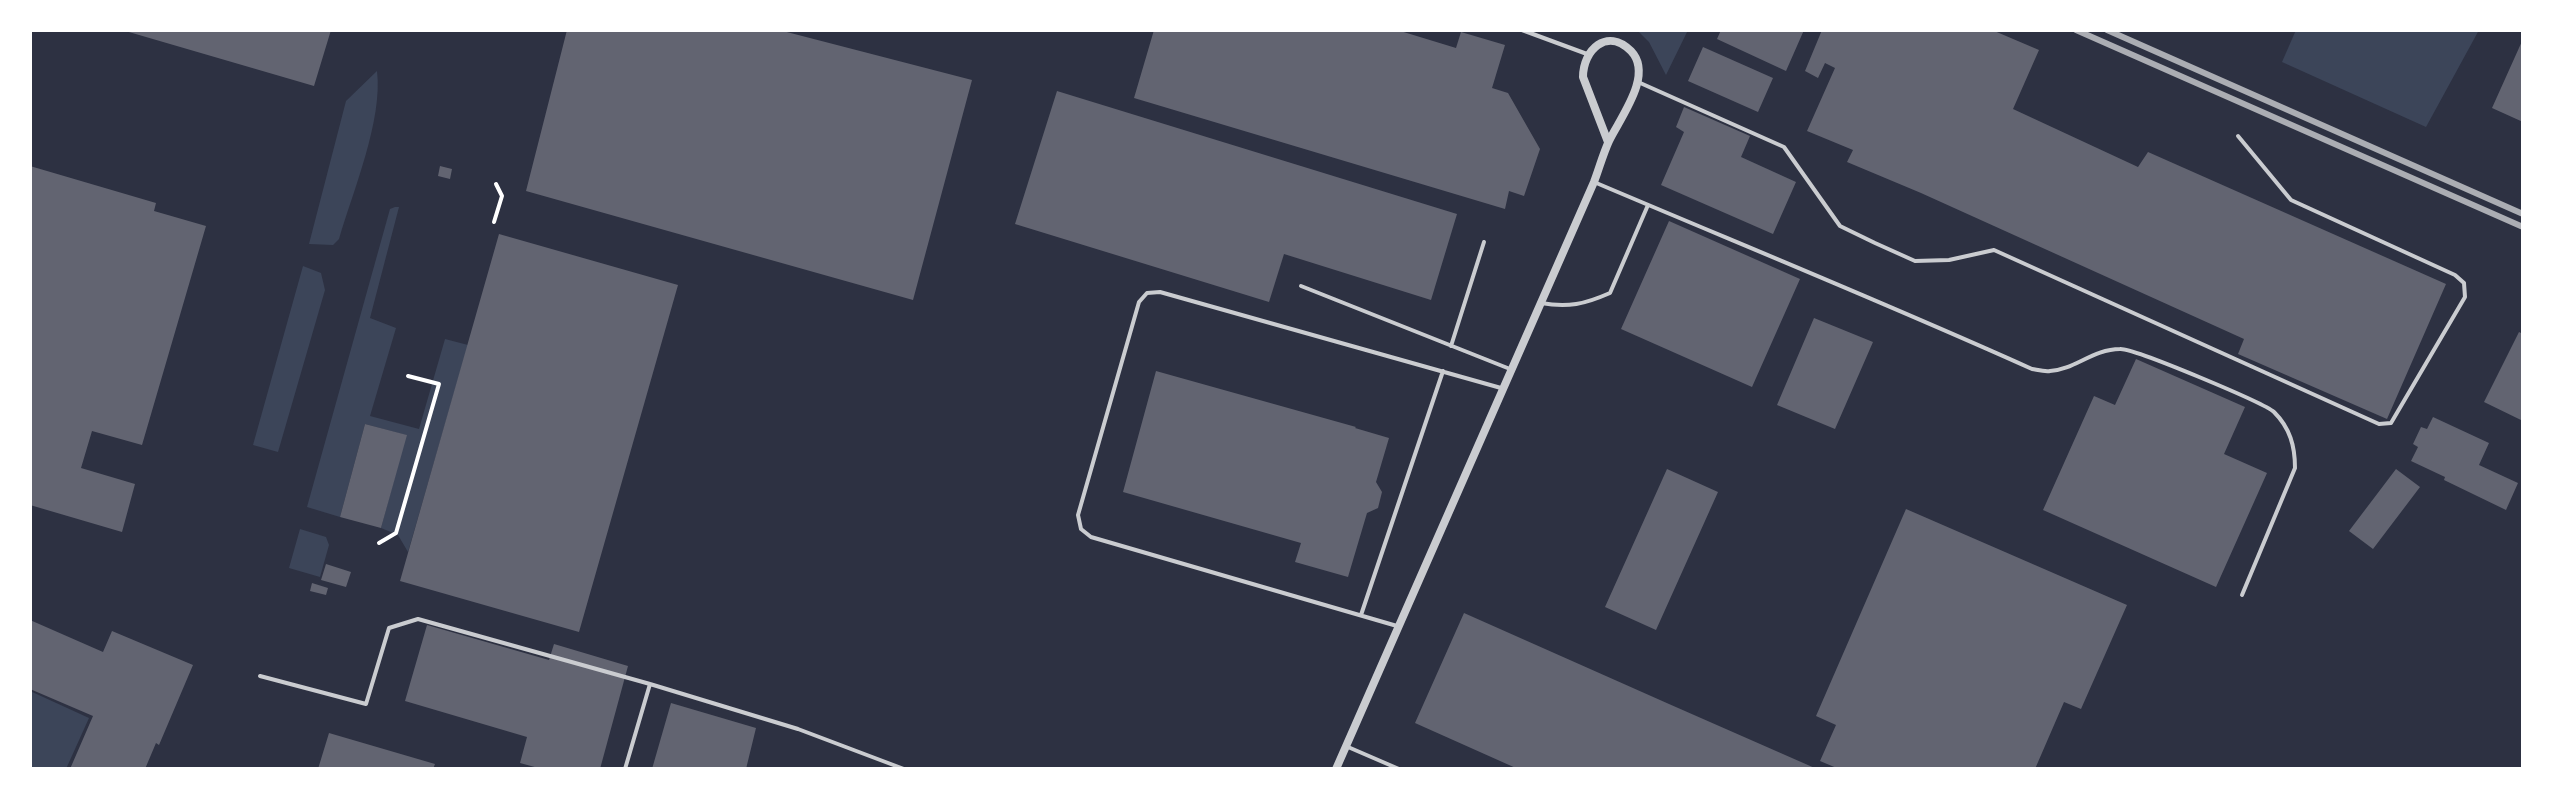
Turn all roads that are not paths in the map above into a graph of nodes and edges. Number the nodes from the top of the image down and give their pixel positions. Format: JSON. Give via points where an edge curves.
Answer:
{"nodes":[{"id":1,"x":1522,"y":30,"type":"edge"},
{"id":2,"x":1587,"y":54,"type":"junction"},
{"id":3,"x":1638,"y":82,"type":"junction"},
{"id":4,"x":2238,"y":136,"type":"dead end"},
{"id":5,"x":1608,"y":142,"type":"junction"},
{"id":6,"x":1594,"y":182,"type":"junction"},
{"id":7,"x":1648,"y":205,"type":"junction"},
{"id":8,"x":1484,"y":242,"type":"dead end"},
{"id":9,"x":1301,"y":286,"type":"dead end"},
{"id":10,"x":1541,"y":303,"type":"junction"},
{"id":11,"x":1451,"y":346,"type":"junction"},
{"id":12,"x":1512,"y":370,"type":"junction"},
{"id":13,"x":1443,"y":371,"type":"junction"},
{"id":14,"x":1503,"y":389,"type":"junction"},
{"id":15,"x":2242,"y":595,"type":"dead end"},
{"id":16,"x":1361,"y":616,"type":"junction"},
{"id":17,"x":1398,"y":627,"type":"junction"},
{"id":18,"x":260,"y":676,"type":"dead end"},
{"id":19,"x":650,"y":684,"type":"junction"},
{"id":20,"x":1346,"y":746,"type":"junction"},
{"id":21,"x":625,"y":769,"type":"edge"},
{"id":22,"x":904,"y":769,"type":"edge"},
{"id":23,"x":1336,"y":769,"type":"edge"},
{"id":24,"x":1399,"y":769,"type":"edge"}],
"edges":[{"from":1,"to":2,"type":"lane"},
{"from":2,"to":3,"type":"street","via":[[1602,43],[1623,45],[1638,61]]},
{"from":2,"to":5,"type":"street","via":[[1583,77]]},
{"from":3,"to":4,"type":"lane","via":[[1784,147],[1840,226],[1875,243],[1915,261],[1994,250],[2379,424],[2391,423],[2465,297],[2464,283],[2291,200]]},
{"from":3,"to":5,"type":"street"},
{"from":5,"to":6,"type":"street"},
{"from":6,"to":7,"type":"lane"},
{"from":6,"to":10,"type":"street"},
{"from":7,"to":10,"type":"lane","via":[[1610,293],[1563,307]]},
{"from":7,"to":15,"type":"lane","via":[[2032,369],[2052,372],[2096,352],[2123,348],[2272,410],[2295,447],[2295,468]]},
{"from":8,"to":11,"type":"lane"},
{"from":9,"to":11,"type":"lane"},
{"from":10,"to":12,"type":"street"},
{"from":11,"to":12,"type":"lane"},
{"from":12,"to":14,"type":"street"},
{"from":13,"to":14,"type":"lane"},
{"from":13,"to":16,"type":"lane"},
{"from":13,"to":16,"type":"lane","via":[[1160,292],[1147,293],[1139,302],[1078,515],[1081,529],[1091,537]]},
{"from":14,"to":17,"type":"street"},
{"from":16,"to":17,"type":"lane"},
{"from":17,"to":20,"type":"street"},
{"from":18,"to":19,"type":"lane","via":[[366,704],[389,628],[418,619]]},
{"from":19,"to":21,"type":"lane"},
{"from":19,"to":22,"type":"lane","via":[[798,729]]},
{"from":20,"to":23,"type":"street"},
{"from":20,"to":24,"type":"lane"}]}
